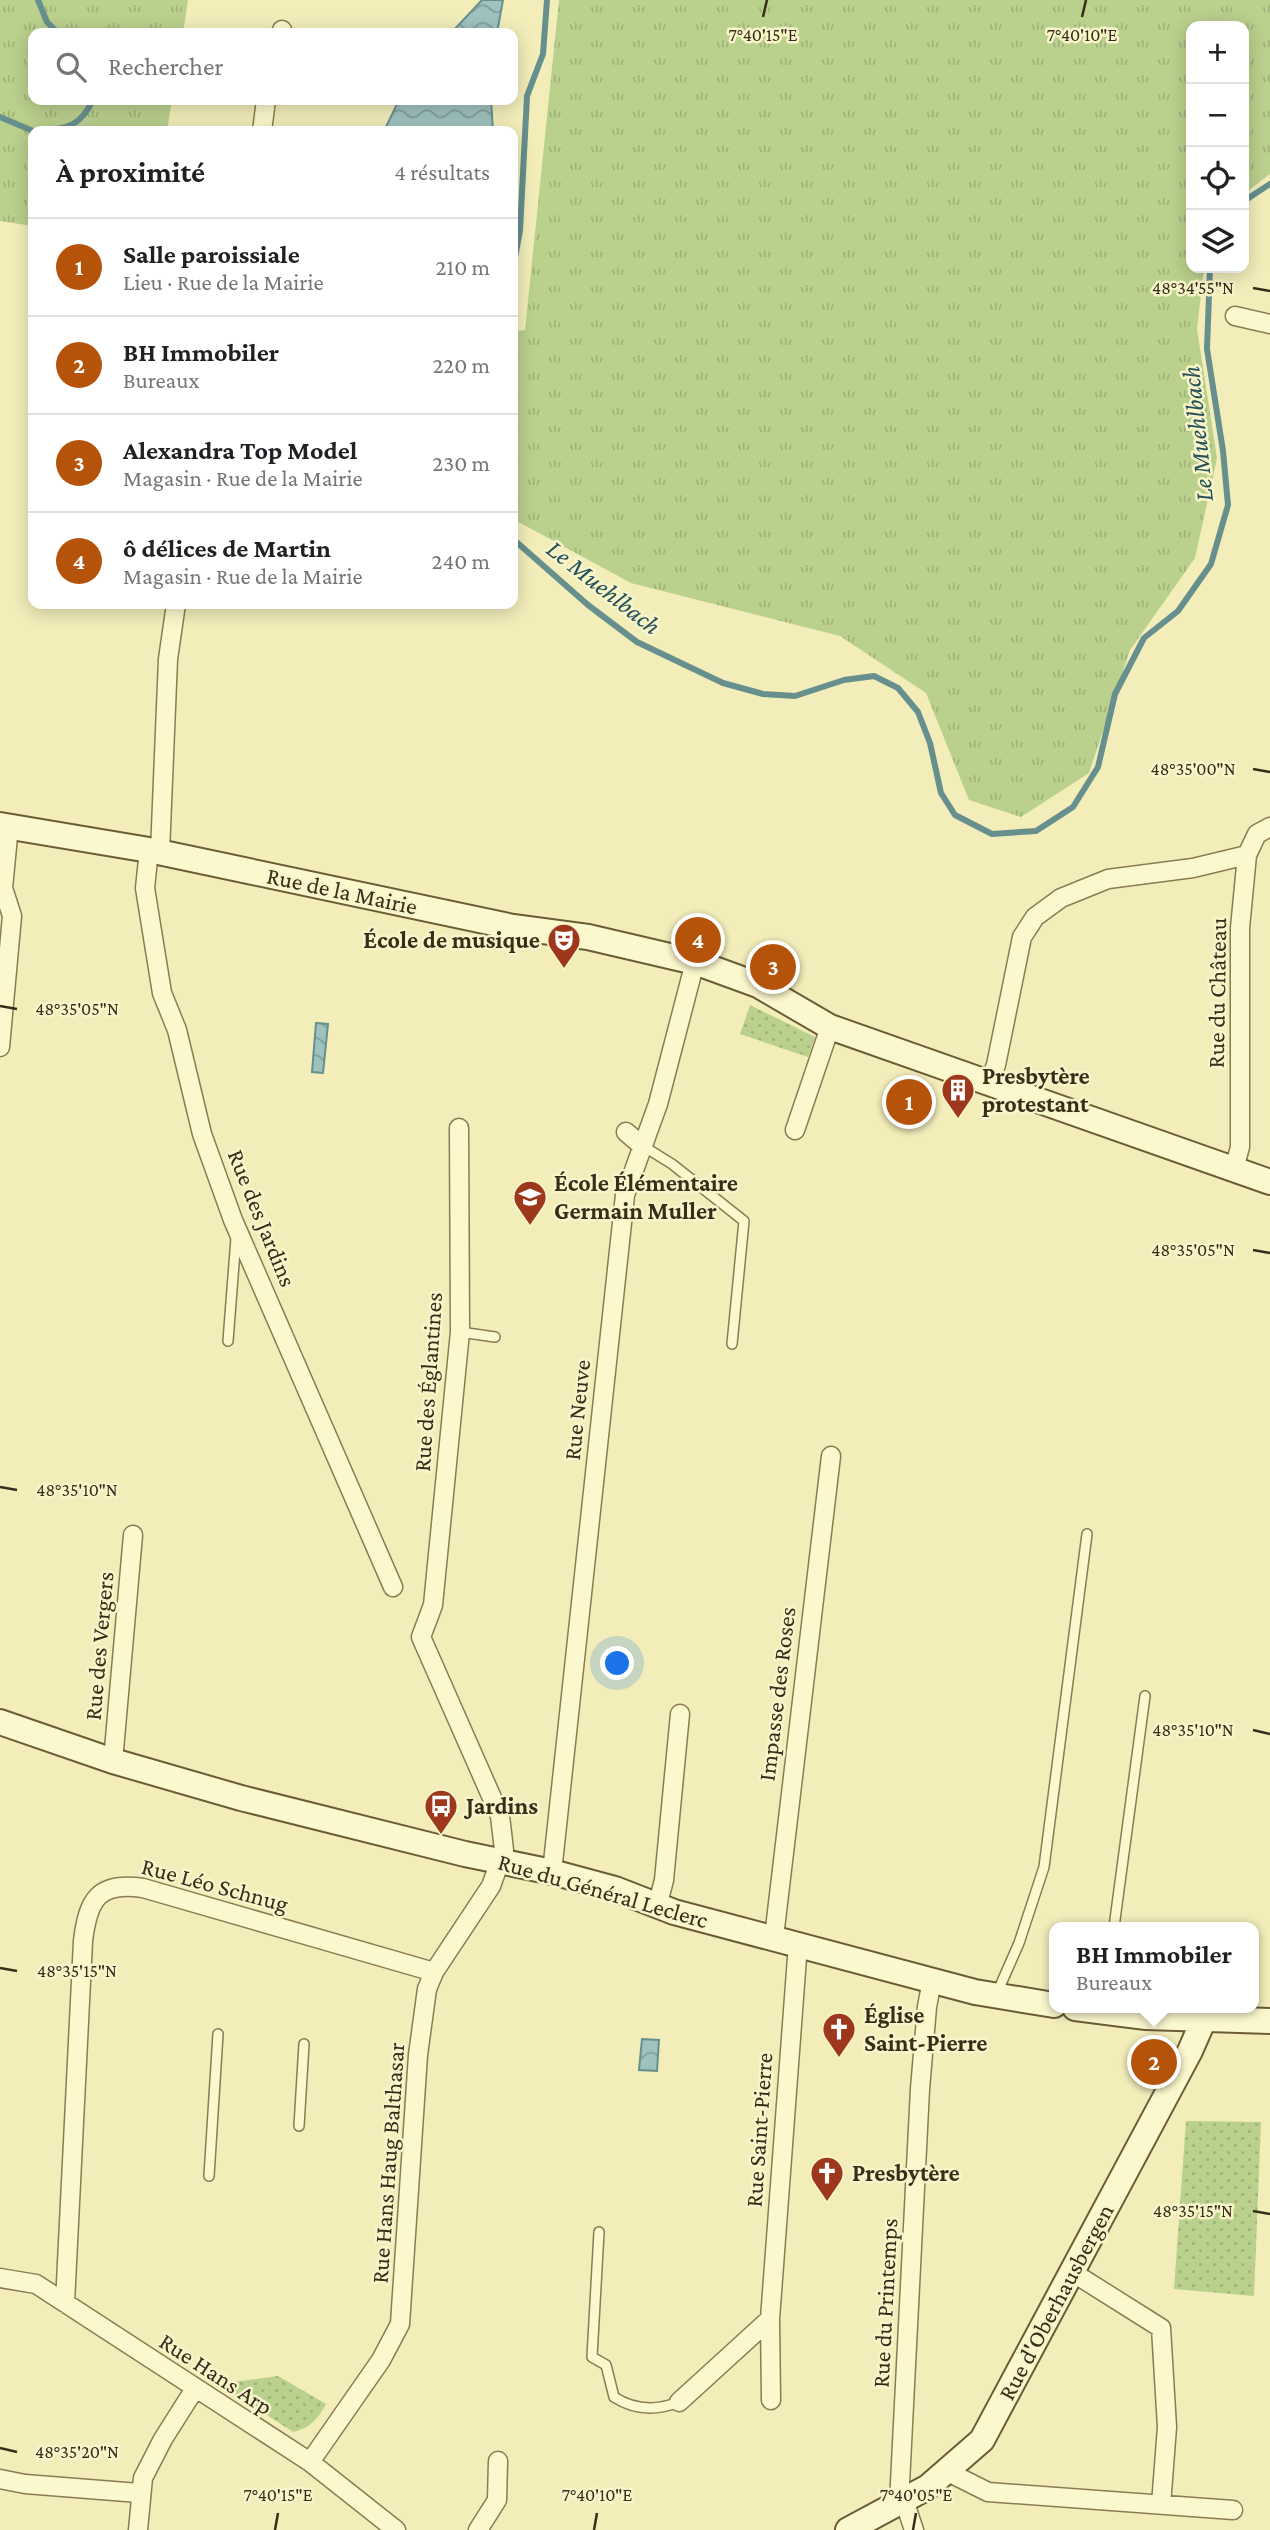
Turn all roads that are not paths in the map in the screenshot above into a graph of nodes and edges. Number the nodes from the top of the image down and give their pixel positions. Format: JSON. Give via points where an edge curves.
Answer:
{"nodes":[{"id":1,"x":265,"y":105,"type":"edge"},
{"id":2,"x":263,"y":126,"type":"edge"},
{"id":3,"x":1235,"y":316,"type":"dead end"},
{"id":4,"x":1270,"y":324,"type":"edge"},
{"id":5,"x":175,"y":609,"type":"edge"},
{"id":6,"x":4,"y":826,"type":"edge"},
{"id":7,"x":1270,"y":827,"type":"edge"},
{"id":8,"x":154,"y":851,"type":"junction"},
{"id":9,"x":1247,"y":855,"type":"junction"},
{"id":10,"x":695,"y":962,"type":"junction"},
{"id":11,"x":830,"y":1027,"type":"junction"},
{"id":12,"x":0,"y":1047,"type":"edge"},
{"id":13,"x":989,"y":1083,"type":"junction"},
{"id":14,"x":459,"y":1128,"type":"dead end"},
{"id":15,"x":795,"y":1130,"type":"dead end"},
{"id":16,"x":626,"y":1132,"type":"dead end"},
{"id":17,"x":641,"y":1146,"type":"junction"},
{"id":18,"x":1234,"y":1169,"type":"junction"},
{"id":19,"x":1270,"y":1182,"type":"edge"},
{"id":20,"x":237,"y":1230,"type":"junction"},
{"id":21,"x":460,"y":1332,"type":"junction"},
{"id":22,"x":495,"y":1337,"type":"dead end"},
{"id":23,"x":228,"y":1341,"type":"dead end"},
{"id":24,"x":732,"y":1344,"type":"dead end"},
{"id":25,"x":831,"y":1456,"type":"dead end"},
{"id":26,"x":1087,"y":1534,"type":"dead end"},
{"id":27,"x":133,"y":1535,"type":"dead end"},
{"id":28,"x":393,"y":1587,"type":"dead end"},
{"id":29,"x":1145,"y":1696,"type":"dead end"},
{"id":30,"x":0,"y":1712,"type":"edge"},
{"id":31,"x":680,"y":1714,"type":"dead end"},
{"id":32,"x":0,"y":1722,"type":"edge"},
{"id":33,"x":34,"y":1732,"type":"junction"},
{"id":34,"x":113,"y":1761,"type":"junction"},
{"id":35,"x":501,"y":1861,"type":"junction"},
{"id":36,"x":552,"y":1872,"type":"junction"},
{"id":37,"x":657,"y":1907,"type":"junction"},
{"id":38,"x":1115,"y":1922,"type":"edge"},
{"id":39,"x":774,"y":1937,"type":"junction"},
{"id":40,"x":798,"y":1944,"type":"junction"},
{"id":41,"x":434,"y":1972,"type":"junction"},
{"id":42,"x":932,"y":1980,"type":"junction"},
{"id":43,"x":996,"y":1996,"type":"junction"},
{"id":44,"x":1049,"y":2004,"type":"edge"},
{"id":45,"x":1143,"y":2013,"type":"edge"},
{"id":46,"x":1204,"y":2019,"type":"junction"},
{"id":47,"x":1270,"y":2021,"type":"edge"},
{"id":48,"x":218,"y":2034,"type":"dead end"},
{"id":49,"x":304,"y":2044,"type":"dead end"},
{"id":50,"x":299,"y":2126,"type":"dead end"},
{"id":51,"x":209,"y":2176,"type":"dead end"},
{"id":52,"x":598,"y":2232,"type":"dead end"},
{"id":53,"x":1072,"y":2272,"type":"junction"},
{"id":54,"x":0,"y":2278,"type":"edge"},
{"id":55,"x":65,"y":2304,"type":"junction"},
{"id":56,"x":770,"y":2319,"type":"junction"},
{"id":57,"x":194,"y":2390,"type":"junction"},
{"id":58,"x":771,"y":2400,"type":"dead end"},
{"id":59,"x":679,"y":2402,"type":"joint"},
{"id":60,"x":498,"y":2461,"type":"dead end"},
{"id":61,"x":310,"y":2462,"type":"junction"},
{"id":62,"x":946,"y":2471,"type":"junction"},
{"id":63,"x":0,"y":2479,"type":"edge"},
{"id":64,"x":139,"y":2493,"type":"junction"},
{"id":65,"x":901,"y":2502,"type":"junction"},
{"id":66,"x":1161,"y":2505,"type":"junction"},
{"id":67,"x":1233,"y":2510,"type":"dead end"},
{"id":68,"x":138,"y":2530,"type":"edge"},
{"id":69,"x":396,"y":2530,"type":"edge"},
{"id":70,"x":478,"y":2530,"type":"edge"},
{"id":71,"x":848,"y":2530,"type":"edge"},
{"id":72,"x":915,"y":2530,"type":"edge"}],
"edges":[{"from":1,"to":2,"type":"street"},
{"from":3,"to":4,"type":"street"},
{"from":5,"to":8,"type":"street","name":"Rue des Jardins"},
{"from":6,"to":8,"type":"main road","name":"Rue de la Mairie"},
{"from":6,"to":12,"type":"street","via":[[3,887],[12,916]]},
{"from":7,"to":9,"type":"street","via":[[1256,834]]},
{"from":8,"to":10,"type":"main road","name":"Rue de la Mairie"},
{"from":8,"to":20,"type":"street","name":"Rue des Jardins","via":[[145,888],[162,993],[177,1030],[202,1134]]},
{"from":9,"to":13,"type":"street","via":[[1193,868],[1108,878],[1061,898],[1035,917],[1022,937]]},
{"from":9,"to":18,"type":"street","name":"Rue du Château","via":[[1240,928],[1240,1147]]},
{"from":10,"to":11,"type":"main road","name":"Rue de la Mairie","via":[[758,985]]},
{"from":10,"to":17,"type":"street","name":"Rue Neuve","via":[[658,1104]]},
{"from":11,"to":13,"type":"main road","name":"Rue de la Mairie"},
{"from":11,"to":15,"type":"street","via":[[804,1087]]},
{"from":13,"to":18,"type":"main road","name":"Rue de la Mairie"},
{"from":14,"to":21,"type":"street","name":"Rue des Églantines"},
{"from":16,"to":17,"type":"street"},
{"from":17,"to":24,"type":"lane","via":[[672,1164],[744,1222]]},
{"from":17,"to":36,"type":"street","name":"Rue Neuve","via":[[625,1195]]},
{"from":18,"to":19,"type":"main road","name":"Rue de la Mairie"},
{"from":20,"to":23,"type":"lane"},
{"from":20,"to":28,"type":"street","name":"Rue des Jardins"},
{"from":21,"to":22,"type":"lane"},
{"from":21,"to":35,"type":"street","name":"Rue des Églantines","via":[[433,1605],[421,1637],[500,1816],[505,1833]]},
{"from":25,"to":39,"type":"street","name":"Impasse des Roses"},
{"from":26,"to":43,"type":"lane","via":[[1044,1867]]},
{"from":27,"to":34,"type":"street","name":"Rue des Vergers"},
{"from":29,"to":38,"type":"lane"},
{"from":30,"to":33,"type":"main road","name":"Rue du Général Leclerc"},
{"from":31,"to":37,"type":"street","via":[[664,1880]]},
{"from":32,"to":33,"type":"main road","name":"Rue du Général Leclerc"},
{"from":33,"to":34,"type":"main road","name":"Rue du Général Leclerc"},
{"from":34,"to":35,"type":"main road","name":"Rue du Général Leclerc","via":[[241,1798]]},
{"from":35,"to":36,"type":"main road","name":"Rue du Général Leclerc"},
{"from":35,"to":41,"type":"street","name":"Rue Hans Haug Balthasar","via":[[491,1886]]},
{"from":36,"to":37,"type":"main road","name":"Rue du Général Leclerc","via":[[615,1889]]},
{"from":37,"to":39,"type":"main road","name":"Rue du Général Leclerc"},
{"from":39,"to":40,"type":"main road","name":"Rue du Général Leclerc"},
{"from":40,"to":42,"type":"main road","name":"Rue du Général Leclerc"},
{"from":40,"to":56,"type":"street","name":"Rue Saint-Pierre"},
{"from":41,"to":55,"type":"street","name":"Rue Léo Schnug","via":[[143,1888],[125,1885],[100,1894],[86,1915],[83,1941]]},
{"from":41,"to":61,"type":"street","name":"Rue Hans Haug Balthasar","via":[[419,2044],[400,2324],[381,2360]]},
{"from":42,"to":43,"type":"main road","name":"Rue du Général Leclerc"},
{"from":42,"to":65,"type":"street","name":"Rue du Printemps","via":[[920,2089]]},
{"from":43,"to":44,"type":"main road","name":"Rue du Général Leclerc"},
{"from":45,"to":46,"type":"main road"},
{"from":46,"to":47,"type":"main road"},
{"from":46,"to":53,"type":"main road","name":"Rue d'Oberhausbergen"},
{"from":48,"to":51,"type":"lane"},
{"from":49,"to":50,"type":"lane"},
{"from":52,"to":59,"type":"lane","via":[[592,2357],[606,2365],[614,2397],[628,2406],[666,2407]]},
{"from":53,"to":62,"type":"main road","name":"Rue d'Oberhausbergen","via":[[982,2440]]},
{"from":53,"to":66,"type":"street","via":[[1161,2328],[1167,2427]]},
{"from":54,"to":55,"type":"street","name":"Rue Hans Arp","via":[[36,2284]]},
{"from":55,"to":57,"type":"street","name":"Rue Hans Arp"},
{"from":56,"to":58,"type":"street","name":"Rue Saint-Pierre"},
{"from":56,"to":59,"type":"street"},
{"from":57,"to":61,"type":"street","name":"Rue Hans Arp"},
{"from":57,"to":64,"type":"street","via":[[163,2439]]},
{"from":60,"to":70,"type":"street","via":[[497,2500]]},
{"from":61,"to":69,"type":"street","name":"Rue Hans Arp"},
{"from":62,"to":65,"type":"main road","name":"Rue d'Oberhausbergen"},
{"from":62,"to":66,"type":"street","via":[[988,2491]]},
{"from":63,"to":64,"type":"street"},
{"from":64,"to":68,"type":"street"},
{"from":65,"to":71,"type":"main road","name":"Rue d'Oberhausbergen"},
{"from":65,"to":72,"type":"street"},
{"from":66,"to":67,"type":"street"}]}
